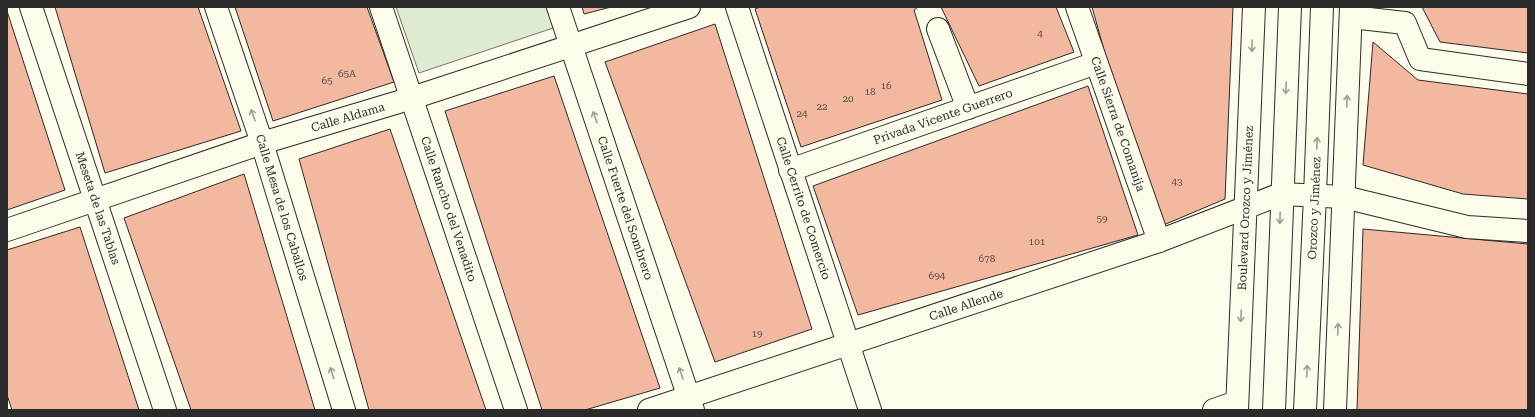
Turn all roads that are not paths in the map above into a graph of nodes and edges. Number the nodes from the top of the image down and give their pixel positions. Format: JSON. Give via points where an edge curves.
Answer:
{"nodes":[{"id":1,"x":31,"y":7,"type":"edge"},
{"id":2,"x":216,"y":7,"type":"edge"},
{"id":3,"x":381,"y":7,"type":"edge"},
{"id":4,"x":558,"y":7,"type":"edge"},
{"id":5,"x":689,"y":7,"type":"edge"},
{"id":6,"x":737,"y":7,"type":"edge"},
{"id":7,"x":1077,"y":7,"type":"edge"},
{"id":8,"x":1254,"y":7,"type":"edge"},
{"id":9,"x":1290,"y":7,"type":"edge"},
{"id":10,"x":1322,"y":7,"type":"edge"},
{"id":11,"x":1351,"y":12,"type":"edge"},
{"id":12,"x":938,"y":29,"type":"dead end"},
{"id":13,"x":571,"y":46,"type":"junction"},
{"id":14,"x":1096,"y":63,"type":"junction"},
{"id":15,"x":1528,"y":74,"type":"edge"},
{"id":16,"x":412,"y":98,"type":"junction"},
{"id":17,"x":968,"y":108,"type":"junction"},
{"id":18,"x":262,"y":143,"type":"junction"},
{"id":19,"x":790,"y":170,"type":"junction"},
{"id":20,"x":1281,"y":194,"type":"junction"},
{"id":21,"x":1315,"y":196,"type":"junction"},
{"id":22,"x":1344,"y":197,"type":"junction"},
{"id":23,"x":95,"y":202,"type":"junction"},
{"id":24,"x":1246,"y":207,"type":"junction"},
{"id":25,"x":7,"y":230,"type":"edge"},
{"id":26,"x":1528,"y":231,"type":"edge"},
{"id":27,"x":1158,"y":241,"type":"junction"},
{"id":28,"x":847,"y":344,"type":"junction"},
{"id":29,"x":691,"y":403,"type":"edge"},
{"id":30,"x":1237,"y":406,"type":"edge"},
{"id":31,"x":164,"y":410,"type":"edge"},
{"id":32,"x":344,"y":410,"type":"edge"},
{"id":33,"x":516,"y":410,"type":"edge"},
{"id":34,"x":649,"y":410,"type":"edge"},
{"id":35,"x":870,"y":410,"type":"edge"},
{"id":36,"x":1214,"y":410,"type":"edge"},
{"id":37,"x":1274,"y":410,"type":"edge"},
{"id":38,"x":1305,"y":410,"type":"edge"},
{"id":39,"x":1335,"y":410,"type":"edge"}],
"edges":[{"from":1,"to":23,"type":"main road","name":"Meseta de las Tablas"},
{"from":18,"to":2,"type":"main road","name":"Calle Mesa de los Caballos","one_way":true},
{"from":3,"to":16,"type":"main road","name":"Calle Rancho del Venadito"},
{"from":4,"to":13,"type":"main road","name":"Calle Fuerte del Sombrero"},
{"from":5,"to":13,"type":"main road","name":"Calle Aldama"},
{"from":6,"to":19,"type":"main road","name":"Calle Cerrito de Comercio"},
{"from":7,"to":14,"type":"main road","name":"Calle Sierra de Comanija"},
{"from":8,"to":24,"type":"main road","name":"Boulevard Orozco y Jiménez","one_way":true},
{"from":9,"to":20,"type":"main road","one_way":true},
{"from":21,"to":10,"type":"main road","name":"Orozco y Jiménez","one_way":true},
{"from":11,"to":15,"type":"main road","via":[[1405,24],[1420,59]]},
{"from":22,"to":11,"type":"main road","one_way":true},
{"from":12,"to":17,"type":"main road"},
{"from":13,"to":16,"type":"main road","name":"Calle Aldama"},
{"from":29,"to":13,"type":"main road","name":"Calle Fuerte del Sombrero","one_way":true},
{"from":14,"to":17,"type":"main road","name":"Privada Vicente Guerrero"},
{"from":14,"to":27,"type":"main road","name":"Calle Sierra de Comanija"},
{"from":16,"to":18,"type":"main road","name":"Calle Aldama"},
{"from":16,"to":33,"type":"main road","name":"Calle Rancho del Venadito"},
{"from":17,"to":19,"type":"main road","name":"Privada Vicente Guerrero"},
{"from":18,"to":23,"type":"main road","name":"Calle Aldama"},
{"from":32,"to":18,"type":"main road","name":"Calle Mesa de los Caballos","one_way":true},
{"from":19,"to":28,"type":"main road","name":"Calle Cerrito de Comercio"},
{"from":20,"to":21,"type":"main road"},
{"from":20,"to":24,"type":"main road","name":"Calle Allende"},
{"from":20,"to":37,"type":"main road","one_way":true},
{"from":21,"to":22,"type":"main road"},
{"from":38,"to":21,"type":"main road","name":"Orozco y Jiménez","one_way":true},
{"from":22,"to":26,"type":"main road","via":[[1467,226]]},
{"from":39,"to":22,"type":"main road","one_way":true},
{"from":23,"to":25,"type":"main road","name":"Calle Aldama"},
{"from":23,"to":31,"type":"main road","name":"Meseta de las Tablas"},
{"from":24,"to":27,"type":"main road","name":"Calle Allende"},
{"from":24,"to":30,"type":"main road","name":"Boulevard Orozco y Jiménez","one_way":true},
{"from":27,"to":28,"type":"main road","name":"Calle Allende"},
{"from":28,"to":29,"type":"main road","name":"Calle Allende"},
{"from":28,"to":35,"type":"main road","name":"Calle Cerrito de Comercio"},
{"from":29,"to":34,"type":"main road","name":"Calle Allende"},
{"from":30,"to":36,"type":"main road"}]}
